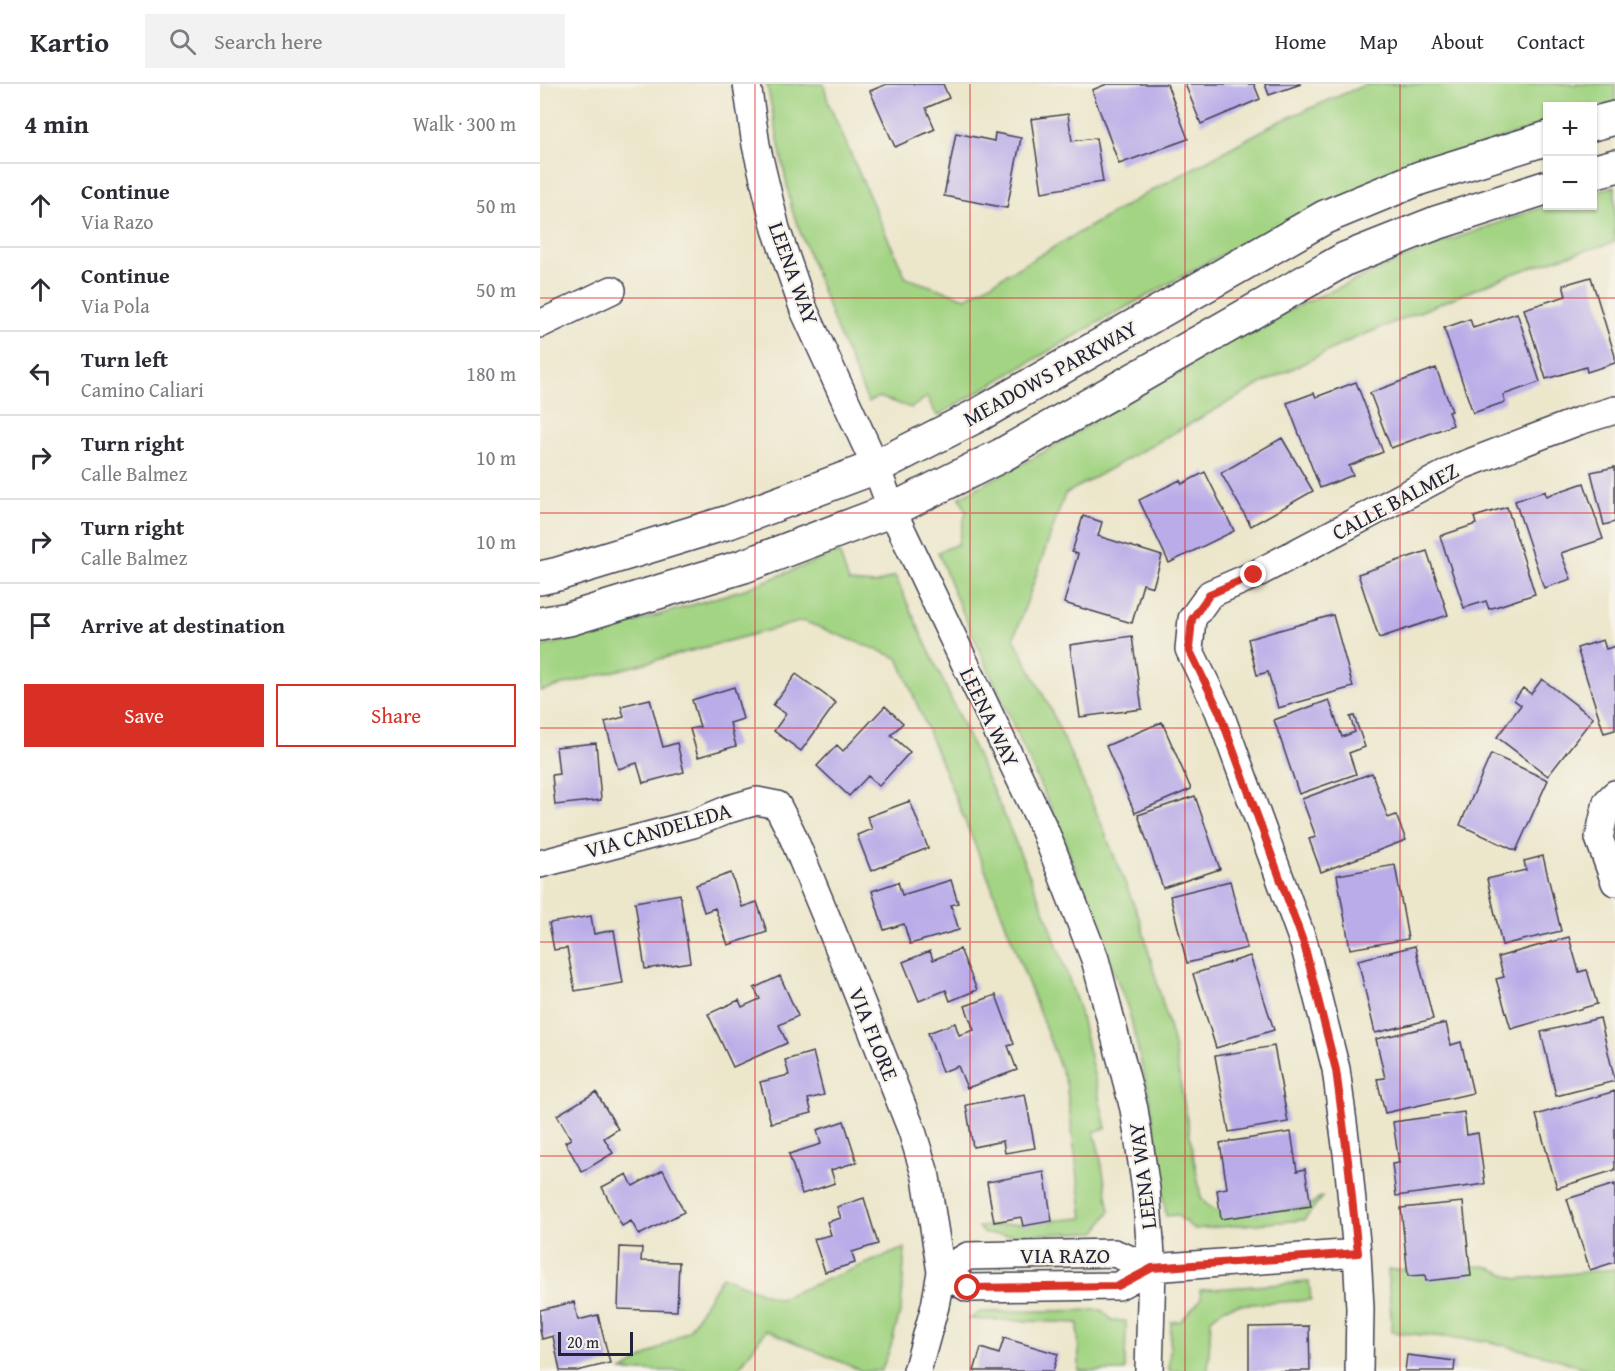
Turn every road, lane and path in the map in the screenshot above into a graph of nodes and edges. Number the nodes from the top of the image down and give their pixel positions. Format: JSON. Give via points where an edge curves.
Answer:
{"nodes":[{"id":1,"x":747,"y":84,"type":"edge"},
{"id":2,"x":1615,"y":118,"type":"edge"},
{"id":3,"x":1597,"y":123,"type":"edge"},
{"id":4,"x":1543,"y":140,"type":"edge"},
{"id":5,"x":1615,"y":166,"type":"edge"},
{"id":6,"x":1597,"y":171,"type":"edge"},
{"id":7,"x":1543,"y":189,"type":"edge"},
{"id":8,"x":612,"y":290,"type":"dead end"},
{"id":9,"x":540,"y":324,"type":"edge"},
{"id":10,"x":1615,"y":410,"type":"edge"},
{"id":11,"x":876,"y":467,"type":"junction"},
{"id":12,"x":892,"y":510,"type":"junction"},
{"id":13,"x":540,"y":578,"type":"edge"},
{"id":14,"x":540,"y":624,"type":"edge"},
{"id":15,"x":1611,"y":798,"type":"edge"},
{"id":16,"x":777,"y":805,"type":"joint"},
{"id":17,"x":540,"y":864,"type":"edge"},
{"id":18,"x":1615,"y":882,"type":"edge"},
{"id":19,"x":1358,"y":1253,"type":"junction"},
{"id":20,"x":1152,"y":1268,"type":"junction"},
{"id":21,"x":941,"y":1272,"type":"junction"},
{"id":22,"x":917,"y":1371,"type":"edge"},
{"id":23,"x":1149,"y":1371,"type":"edge"},
{"id":24,"x":1359,"y":1371,"type":"edge"}],
"edges":[{"from":1,"to":11,"type":"street","name":"LEENA WAY","via":[[756,146],[776,229],[804,310]]},
{"from":2,"to":3,"type":"main road"},
{"from":4,"to":11,"type":"main road","name":"MEADOWS PARKWAY","via":[[1420,178],[1325,217],[980,414]]},
{"from":5,"to":6,"type":"main road"},
{"from":7,"to":12,"type":"main road","name":"MEADOWS PARKWAY","via":[[1436,223],[1345,259],[1002,455]]},
{"from":8,"to":9,"type":"street"},
{"from":10,"to":19,"type":"street","name":"CALLE BALMEZ","via":[[1461,466],[1254,575],[1210,594],[1192,619],[1189,649],[1219,711],[1304,944],[1336,1070]]},
{"from":11,"to":12,"type":"street","name":"LEENA WAY"},
{"from":11,"to":13,"type":"main road","name":"MEADOWS PARKWAY","via":[[729,522]]},
{"from":12,"to":14,"type":"main road","name":"MEADOWS PARKWAY","via":[[744,566],[569,619]]},
{"from":12,"to":20,"type":"street","name":"LEENA WAY","via":[[1045,831],[1095,959],[1134,1109]]},
{"from":15,"to":18,"type":"street","via":[[1599,838]]},
{"from":16,"to":17,"type":"street","name":"VIA CANDELEDA","via":[[757,801],[693,824]]},
{"from":16,"to":21,"type":"street","name":"VIA FLORE","via":[[912,1131],[926,1178]]},
{"from":19,"to":20,"type":"street"},
{"from":19,"to":24,"type":"street"},
{"from":20,"to":21,"type":"street","name":"VIA RAZO","via":[[1118,1286],[968,1288]]},
{"from":20,"to":23,"type":"street","name":"LEENA WAY"},
{"from":21,"to":22,"type":"street","name":"VIA FLORE"}]}
